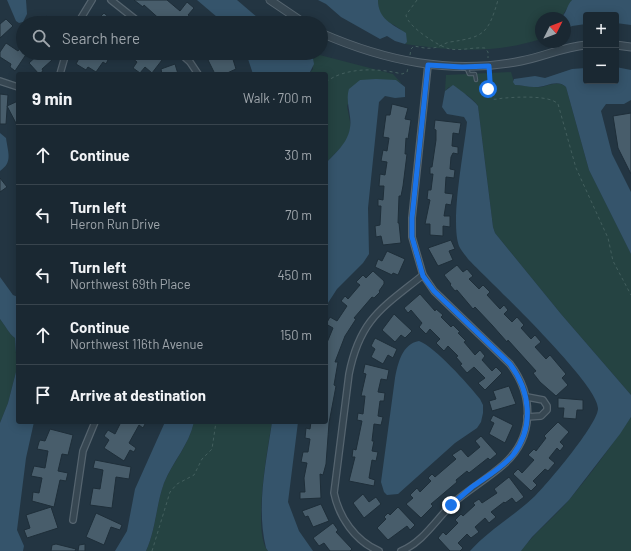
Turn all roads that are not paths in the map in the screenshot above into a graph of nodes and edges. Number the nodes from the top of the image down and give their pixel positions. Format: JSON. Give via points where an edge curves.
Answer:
{"nodes":[{"id":1,"x":92,"y":0,"type":"edge"},
{"id":2,"x":111,"y":0,"type":"edge"},
{"id":3,"x":270,"y":0,"type":"edge"},
{"id":4,"x":82,"y":16,"type":"edge"},
{"id":5,"x":131,"y":16,"type":"edge"},
{"id":6,"x":294,"y":16,"type":"edge"},
{"id":7,"x":328,"y":36,"type":"edge"},
{"id":8,"x":619,"y":45,"type":"edge"},
{"id":9,"x":583,"y":46,"type":"edge"},
{"id":10,"x":631,"y":47,"type":"edge"},
{"id":11,"x":64,"y":60,"type":"edge"},
{"id":12,"x":188,"y":60,"type":"edge"},
{"id":13,"x":428,"y":65,"type":"junction"},
{"id":14,"x":466,"y":67,"type":"junction"},
{"id":15,"x":61,"y":72,"type":"edge"},
{"id":16,"x":197,"y":72,"type":"edge"},
{"id":17,"x":476,"y":80,"type":"dead end"},
{"id":18,"x":0,"y":81,"type":"edge"},
{"id":19,"x":16,"y":86,"type":"edge"},
{"id":20,"x":423,"y":276,"type":"junction"},
{"id":21,"x":527,"y":397,"type":"junction"},
{"id":22,"x":527,"y":417,"type":"junction"},
{"id":23,"x":94,"y":424,"type":"edge"},
{"id":24,"x":73,"y":520,"type":"dead end"},
{"id":25,"x":379,"y":551,"type":"edge"},
{"id":26,"x":401,"y":551,"type":"edge"}],
"edges":[{"from":1,"to":4,"type":"street"},
{"from":2,"to":5,"type":"street"},
{"from":3,"to":6,"type":"street"},
{"from":7,"to":13,"type":"street","via":[[375,54]]},
{"from":8,"to":10,"type":"street"},
{"from":9,"to":14,"type":"street","via":[[522,61]]},
{"from":11,"to":15,"type":"street"},
{"from":12,"to":16,"type":"street"},
{"from":13,"to":14,"type":"street"},
{"from":13,"to":20,"type":"street","via":[[412,218],[412,237]]},
{"from":14,"to":17,"type":"lane","via":[[469,74],[474,74]]},
{"from":18,"to":19,"type":"street"},
{"from":20,"to":21,"type":"street","via":[[434,291],[510,364],[518,375]]},
{"from":20,"to":25,"type":"street","via":[[380,309],[369,323],[359,338],[349,374],[334,493],[343,517],[361,541]]},
{"from":21,"to":22,"type":"street"},
{"from":21,"to":22,"type":"street","via":[[543,400],[547,406],[547,410],[541,416]]},
{"from":22,"to":26,"type":"street","via":[[521,442],[513,455],[451,505],[418,541]]},
{"from":23,"to":24,"type":"street","via":[[83,451]]}]}
